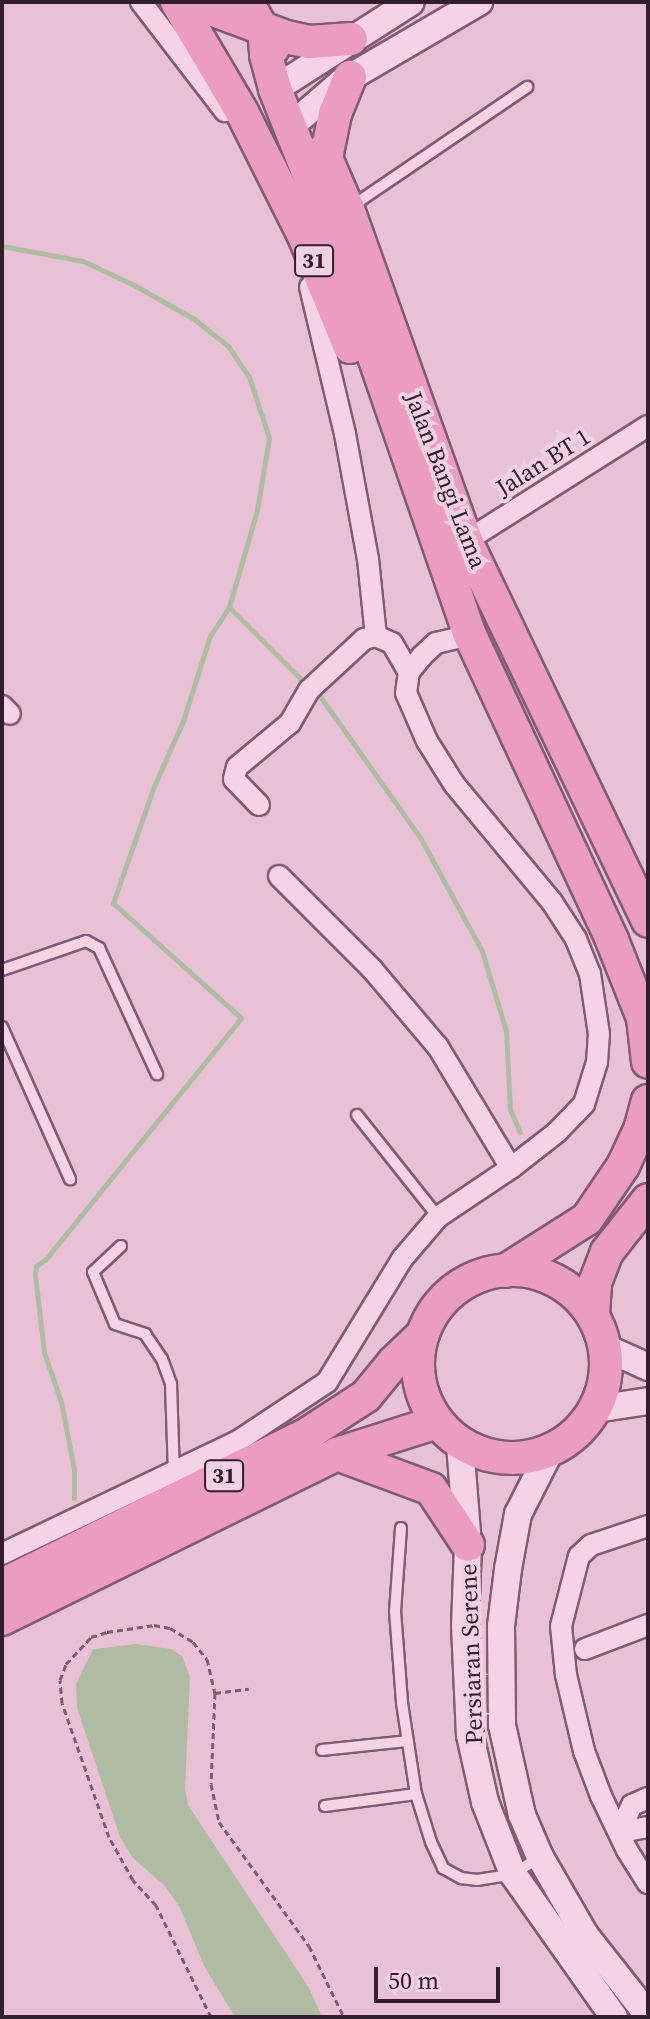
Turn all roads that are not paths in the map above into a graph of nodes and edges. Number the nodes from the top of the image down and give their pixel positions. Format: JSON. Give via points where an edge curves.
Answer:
{"nodes":[{"id":1,"x":141,"y":2,"type":"edge"},
{"id":2,"x":177,"y":2,"type":"edge"},
{"id":3,"x":192,"y":2,"type":"edge"},
{"id":4,"x":247,"y":2,"type":"edge"},
{"id":5,"x":411,"y":2,"type":"edge"},
{"id":6,"x":479,"y":2,"type":"edge"},
{"id":7,"x":264,"y":30,"type":"junction"},
{"id":8,"x":351,"y":39,"type":"junction"},
{"id":9,"x":350,"y":77,"type":"junction"},
{"id":10,"x":282,"y":84,"type":"junction"},
{"id":11,"x":527,"y":87,"type":"dead end"},
{"id":12,"x":298,"y":120,"type":"junction"},
{"id":13,"x":326,"y":158,"type":"junction"},
{"id":14,"x":348,"y":209,"type":"junction"},
{"id":15,"x":648,"y":426,"type":"edge"},
{"id":16,"x":433,"y":528,"type":"junction"},
{"id":17,"x":466,"y":541,"type":"junction"},
{"id":18,"x":470,"y":635,"type":"junction"},
{"id":19,"x":376,"y":636,"type":"junction"},
{"id":20,"x":409,"y":672,"type":"junction"},
{"id":21,"x":259,"y":805,"type":"dead end"},
{"id":22,"x":279,"y":876,"type":"dead end"},
{"id":23,"x":648,"y":921,"type":"edge"},
{"id":24,"x":2,"y":970,"type":"edge"},
{"id":25,"x":2,"y":1027,"type":"edge"},
{"id":26,"x":648,"y":1062,"type":"edge"},
{"id":27,"x":157,"y":1074,"type":"dead end"},
{"id":28,"x":648,"y":1101,"type":"edge"},
{"id":29,"x":357,"y":1115,"type":"dead end"},
{"id":30,"x":511,"y":1168,"type":"junction"},
{"id":31,"x":70,"y":1179,"type":"dead end"},
{"id":32,"x":648,"y":1200,"type":"edge"},
{"id":33,"x":438,"y":1217,"type":"junction"},
{"id":34,"x":121,"y":1246,"type":"dead end"},
{"id":35,"x":505,"y":1271,"type":"junction"},
{"id":36,"x":593,"y":1314,"type":"junction"},
{"id":37,"x":422,"y":1335,"type":"junction"},
{"id":38,"x":606,"y":1348,"type":"junction"},
{"id":39,"x":648,"y":1367,"type":"edge"},
{"id":40,"x":648,"y":1401,"type":"edge"},
{"id":41,"x":596,"y":1409,"type":"junction"},
{"id":42,"x":440,"y":1421,"type":"junction"},
{"id":43,"x":550,"y":1451,"type":"junction"},
{"id":44,"x":337,"y":1454,"type":"junction"},
{"id":45,"x":174,"y":1473,"type":"junction"},
{"id":46,"x":648,"y":1526,"type":"edge"},
{"id":47,"x":401,"y":1528,"type":"dead end"},
{"id":48,"x":468,"y":1545,"type":"junction"},
{"id":49,"x":2,"y":1554,"type":"edge"},
{"id":50,"x":2,"y":1585,"type":"edge"},
{"id":51,"x":2,"y":1619,"type":"edge"},
{"id":52,"x":648,"y":1625,"type":"edge"},
{"id":53,"x":585,"y":1649,"type":"dead end"},
{"id":54,"x":407,"y":1741,"type":"junction"},
{"id":55,"x":322,"y":1750,"type":"dead end"},
{"id":56,"x":416,"y":1794,"type":"junction"},
{"id":57,"x":648,"y":1798,"type":"edge"},
{"id":58,"x":325,"y":1806,"type":"dead end"},
{"id":59,"x":648,"y":1827,"type":"edge"},
{"id":60,"x":540,"y":1857,"type":"junction"},
{"id":61,"x":513,"y":1874,"type":"junction"},
{"id":62,"x":648,"y":1883,"type":"edge"},
{"id":63,"x":648,"y":2015,"type":"edge"},
{"id":64,"x":614,"y":2017,"type":"edge"}],
"edges":[{"from":1,"to":19,"type":"street","via":[[241,133],[315,300],[368,559]]},
{"from":2,"to":16,"type":"main road","name":"Jalan Bangi Lama","number":"31","via":[[242,112],[304,236],[399,468]]},
{"from":3,"to":7,"type":"main road"},
{"from":4,"to":7,"type":"main road","name":"Jalan Bangi Lama","number":"31"},
{"from":5,"to":8,"type":"street"},
{"from":6,"to":9,"type":"street"},
{"from":7,"to":8,"type":"main road","via":[[309,42]]},
{"from":7,"to":10,"type":"main road","name":"Jalan Bangi Lama","number":"31","via":[[266,55]]},
{"from":8,"to":10,"type":"street"},
{"from":9,"to":12,"type":"street"},
{"from":9,"to":13,"type":"main road"},
{"from":10,"to":12,"type":"main road","name":"Jalan Bangi Lama","number":"31"},
{"from":11,"to":14,"type":"lane"},
{"from":12,"to":13,"type":"main road","name":"Jalan Bangi Lama","number":"31"},
{"from":12,"to":16,"type":"main road","name":"Jalan Bangi Lama","number":"31"},
{"from":13,"to":14,"type":"main road","name":"Jalan Bangi Lama","number":"31"},
{"from":14,"to":17,"type":"main road","name":"Jalan Bangi Lama","number":"31"},
{"from":15,"to":17,"type":"street","name":"Jalan BT 1"},
{"from":16,"to":18,"type":"main road","name":"Jalan Bangi Lama","number":"31"},
{"from":17,"to":23,"type":"main road","name":"Jalan Bangi Lama","number":"31"},
{"from":18,"to":20,"type":"street","via":[[436,643]]},
{"from":18,"to":26,"type":"main road","name":"Jalan Bangi Lama","number":"31","via":[[612,940],[643,1018]]},
{"from":19,"to":20,"type":"street","via":[[392,643]]},
{"from":19,"to":21,"type":"street","via":[[364,639],[309,690],[290,723],[237,767],[234,779]]},
{"from":20,"to":30,"type":"street","via":[[406,693],[427,741],[454,784],[552,902],[590,974],[599,1034],[584,1104]]},
{"from":22,"to":30,"type":"street","via":[[372,969],[438,1047]]},
{"from":24,"to":27,"type":"lane","via":[[86,941],[99,948]]},
{"from":25,"to":31,"type":"lane"},
{"from":28,"to":35,"type":"main road","number":"31","via":[[623,1166],[587,1219]]},
{"from":29,"to":33,"type":"lane"},
{"from":30,"to":33,"type":"street"},
{"from":32,"to":36,"type":"main road","number":"31","via":[[607,1252],[595,1283]]},
{"from":33,"to":45,"type":"street","via":[[402,1259],[327,1382],[238,1441]]},
{"from":34,"to":45,"type":"lane","via":[[93,1272],[115,1324],[145,1334],[162,1359],[171,1384]]},
{"from":35,"to":36,"type":"main road","number":"31","via":[[551,1277],[573,1291]]},
{"from":35,"to":37,"type":"main road","number":"31","via":[[460,1285],[437,1307]]},
{"from":36,"to":38,"type":"main road","number":"31"},
{"from":37,"to":42,"type":"main road","number":"31","via":[[417,1366]]},
{"from":37,"to":50,"type":"main road","number":"31","via":[[366,1396],[309,1433]]},
{"from":38,"to":39,"type":"street"},
{"from":38,"to":41,"type":"main road","number":"31","via":[[606,1379]]},
{"from":40,"to":41,"type":"street"},
{"from":41,"to":43,"type":"main road","number":"31","via":[[576,1433]]},
{"from":42,"to":43,"type":"main road","number":"31","via":[[489,1456],[520,1459]]},
{"from":42,"to":44,"type":"main road","number":"31"},
{"from":42,"to":48,"type":"street","name":"Persiaran Serene"},
{"from":43,"to":60,"type":"street","name":"Persiaran Serene","via":[[518,1514],[501,1626],[502,1725],[522,1815]]},
{"from":44,"to":48,"type":"main road","via":[[431,1489]]},
{"from":44,"to":51,"type":"main road","number":"31"},
{"from":45,"to":49,"type":"street"},
{"from":46,"to":62,"type":"street","via":[[591,1545],[579,1556],[561,1626],[584,1751],[607,1810]]},
{"from":47,"to":54,"type":"lane","via":[[395,1611]]},
{"from":48,"to":61,"type":"street","name":"Persiaran Serene","via":[[470,1735],[485,1802]]},
{"from":52,"to":53,"type":"street"},
{"from":54,"to":55,"type":"lane"},
{"from":54,"to":56,"type":"lane"},
{"from":56,"to":58,"type":"lane"},
{"from":56,"to":61,"type":"lane","via":[[443,1868],[477,1880]]},
{"from":57,"to":59,"type":"street","via":[[625,1811],[632,1830]]},
{"from":60,"to":61,"type":"lane"},
{"from":60,"to":63,"type":"street","name":"Persiaran Serene","via":[[585,1935]]},
{"from":61,"to":64,"type":"street","name":"Persiaran Serene"}]}
